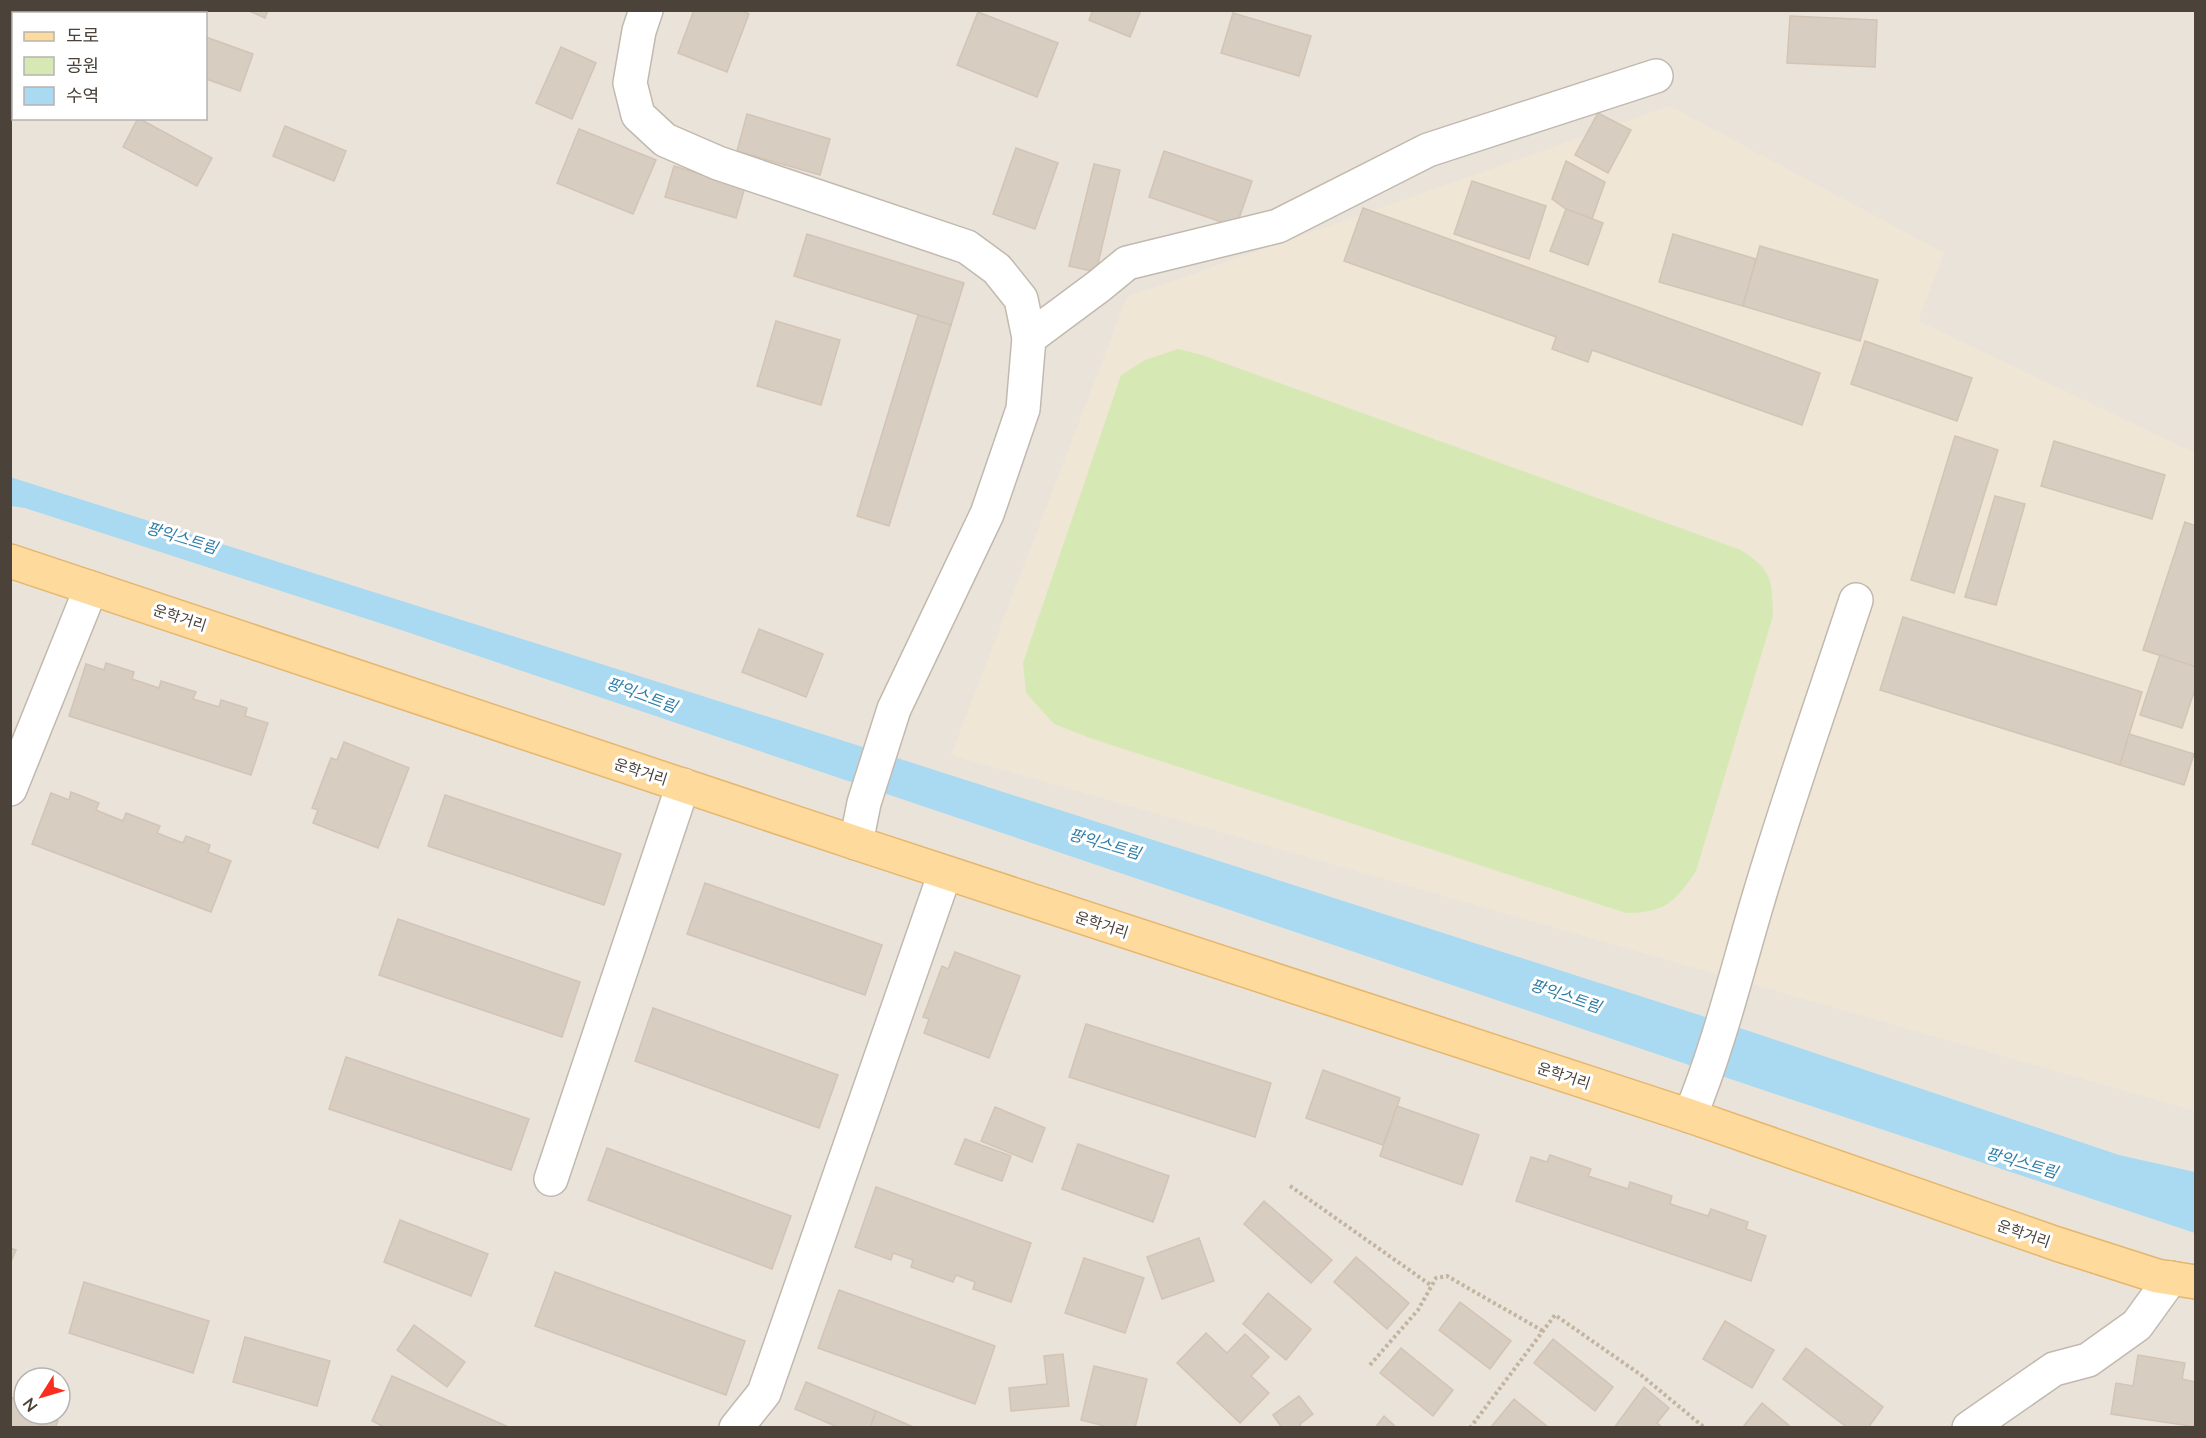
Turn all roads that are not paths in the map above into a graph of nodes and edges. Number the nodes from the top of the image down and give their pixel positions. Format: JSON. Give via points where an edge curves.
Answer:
{"nodes":[{"id":1,"x":646,"y":10,"type":"edge"},
{"id":2,"x":1656,"y":76,"type":"dead end"},
{"id":3,"x":1029,"y":338,"type":"junction"},
{"id":4,"x":10,"y":561,"type":"edge"},
{"id":5,"x":91,"y":588,"type":"junction"},
{"id":6,"x":1856,"y":600,"type":"dead end"},
{"id":7,"x":683,"y":786,"type":"junction"},
{"id":8,"x":10,"y":789,"type":"edge"},
{"id":9,"x":856,"y":843,"type":"junction"},
{"id":10,"x":945,"y":873,"type":"junction"},
{"id":11,"x":1690,"y":1116,"type":"junction"},
{"id":12,"x":551,"y":1179,"type":"dead end"},
{"id":13,"x":2183,"y":1280,"type":"edge"},
{"id":14,"x":736,"y":1428,"type":"edge"},
{"id":15,"x":1969,"y":1428,"type":"edge"}],
"edges":[{"from":1,"to":3,"type":"street","via":[[630,83],[638,115],[665,140],[718,164],[967,247],[997,269],[1021,299]]},
{"from":2,"to":3,"type":"street","via":[[1428,150],[1278,226],[1127,263]]},
{"from":3,"to":9,"type":"street","via":[[1023,409],[987,513],[894,709],[880,746]]},
{"from":4,"to":5,"type":"main road","name":"운학거리"},
{"from":5,"to":7,"type":"main road","name":"운학거리"},
{"from":5,"to":8,"type":"street"},
{"from":6,"to":11,"type":"street","via":[[1761,890],[1705,1080]]},
{"from":7,"to":9,"type":"main road","name":"운학거리"},
{"from":7,"to":12,"type":"street"},
{"from":9,"to":10,"type":"main road","name":"운학거리"},
{"from":10,"to":11,"type":"main road","name":"운학거리"},
{"from":10,"to":14,"type":"street","via":[[764,1393]]},
{"from":11,"to":13,"type":"main road","name":"운학거리","via":[[2057,1244],[2157,1276]]},
{"from":13,"to":15,"type":"street","via":[[2137,1325],[2088,1360],[2054,1369]]}]}
